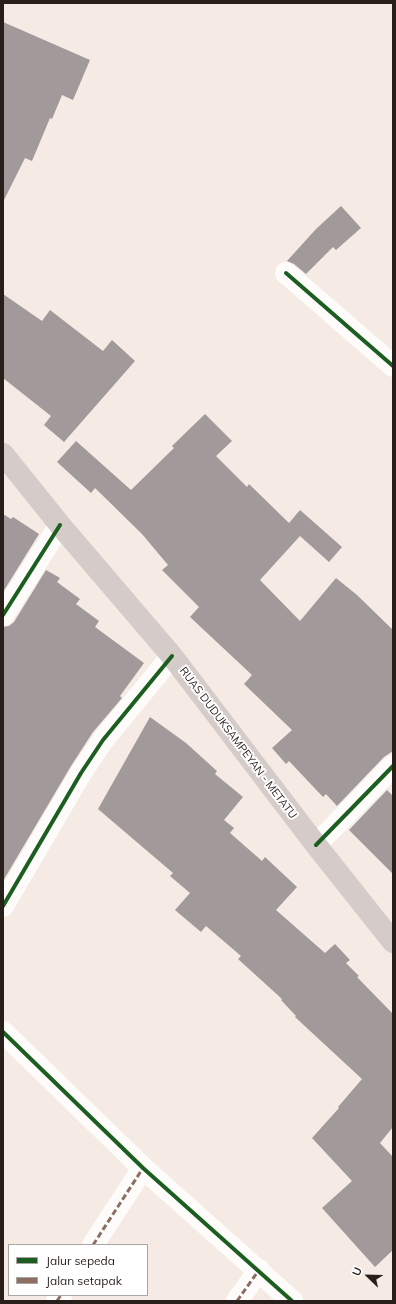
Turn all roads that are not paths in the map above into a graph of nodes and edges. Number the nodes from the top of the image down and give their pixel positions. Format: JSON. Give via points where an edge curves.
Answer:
{"nodes":[{"id":1,"x":286,"y":273,"type":"dead end"},
{"id":2,"x":393,"y":366,"type":"edge"},
{"id":3,"x":3,"y":454,"type":"edge"},
{"id":4,"x":60,"y":525,"type":"junction"},
{"id":5,"x":3,"y":615,"type":"edge"},
{"id":6,"x":172,"y":656,"type":"junction"},
{"id":7,"x":393,"y":766,"type":"edge"},
{"id":8,"x":316,"y":845,"type":"junction"},
{"id":9,"x":3,"y":906,"type":"edge"},
{"id":10,"x":393,"y":942,"type":"edge"},
{"id":11,"x":3,"y":1032,"type":"edge"},
{"id":12,"x":143,"y":1168,"type":"junction"},
{"id":13,"x":94,"y":1244,"type":"edge"},
{"id":14,"x":259,"y":1270,"type":"junction"},
{"id":15,"x":237,"y":1301,"type":"edge"},
{"id":16,"x":292,"y":1301,"type":"edge"}],
"edges":[{"from":1,"to":2,"type":"street"},
{"from":3,"to":4,"type":"main road","name":"RUAS DUDUKSAMPEYAN - METATU"},
{"from":4,"to":5,"type":"street"},
{"from":4,"to":6,"type":"main road","name":"RUAS DUDUKSAMPEYAN - METATU"},
{"from":6,"to":8,"type":"main road","name":"RUAS DUDUKSAMPEYAN - METATU"},
{"from":6,"to":9,"type":"street","via":[[104,740],[81,773]]},
{"from":7,"to":8,"type":"street"},
{"from":8,"to":10,"type":"main road","name":"RUAS DUDUKSAMPEYAN - METATU"},
{"from":11,"to":12,"type":"street"},
{"from":12,"to":13,"type":"street"},
{"from":12,"to":14,"type":"street"},
{"from":14,"to":15,"type":"street"},
{"from":14,"to":16,"type":"street"}]}
